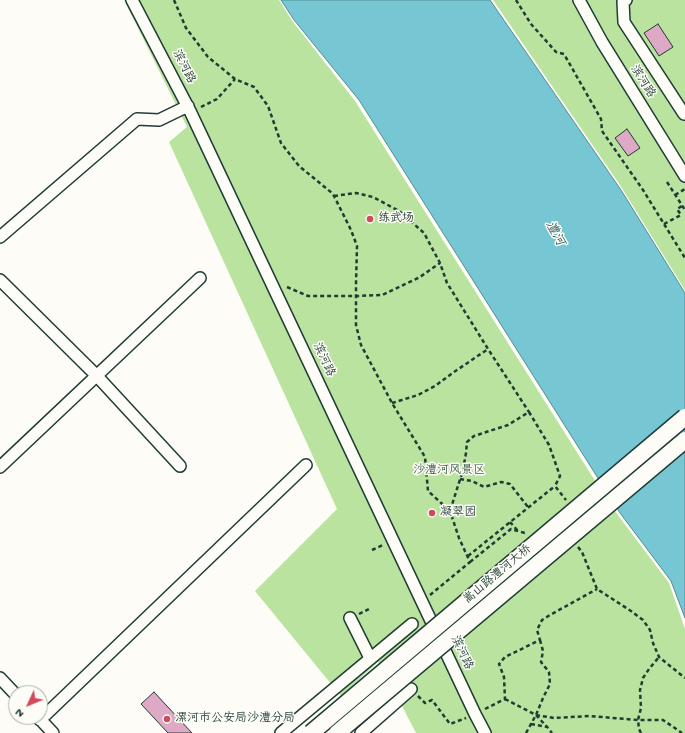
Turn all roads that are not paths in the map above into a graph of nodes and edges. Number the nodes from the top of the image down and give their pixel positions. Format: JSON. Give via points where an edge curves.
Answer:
{"nodes":[{"id":1,"x":132,"y":0,"type":"edge"},
{"id":2,"x":579,"y":0,"type":"edge"},
{"id":3,"x":626,"y":0,"type":"edge"},
{"id":4,"x":189,"y":108,"type":"junction"},
{"id":5,"x":685,"y":115,"type":"edge"},
{"id":6,"x":685,"y":176,"type":"edge"},
{"id":7,"x":0,"y":237,"type":"edge"},
{"id":8,"x":200,"y":278,"type":"dead end"},
{"id":9,"x":0,"y":280,"type":"edge"},
{"id":10,"x":96,"y":376,"type":"junction"},
{"id":11,"x":685,"y":417,"type":"edge"},
{"id":12,"x":685,"y":440,"type":"edge"},
{"id":13,"x":306,"y":465,"type":"dead end"},
{"id":14,"x":180,"y":466,"type":"dead end"},
{"id":15,"x":0,"y":467,"type":"edge"},
{"id":16,"x":350,"y":618,"type":"dead end"},
{"id":17,"x":412,"y":624,"type":"dead end"},
{"id":18,"x":370,"y":658,"type":"junction"},
{"id":19,"x":0,"y":678,"type":"edge"},
{"id":20,"x":8,"y":686,"type":"edge"},
{"id":21,"x":411,"y":689,"type":"road end"},
{"id":22,"x":48,"y":709,"type":"edge"},
{"id":23,"x":46,"y":725,"type":"edge"},
{"id":24,"x":53,"y":733,"type":"edge"},
{"id":25,"x":281,"y":733,"type":"edge"},
{"id":26,"x":312,"y":733,"type":"edge"},
{"id":27,"x":337,"y":733,"type":"edge"},
{"id":28,"x":361,"y":733,"type":"edge"},
{"id":29,"x":485,"y":733,"type":"edge"}],
"edges":[{"from":1,"to":4,"type":"street","name":"滨河路"},
{"from":2,"to":6,"type":"street","name":"滨河路"},
{"from":3,"to":5,"type":"street","via":[[623,2],[624,22]]},
{"from":4,"to":7,"type":"street","via":[[159,120],[137,119]]},
{"from":4,"to":29,"type":"street","name":"滨河路"},
{"from":8,"to":10,"type":"street"},
{"from":9,"to":10,"type":"street"},
{"from":10,"to":14,"type":"street"},
{"from":10,"to":15,"type":"street"},
{"from":11,"to":26,"type":"main road","name":"嵩山路澧河大桥","bridge":true},
{"from":12,"to":27,"type":"main road","name":"嵩山路澧河大桥","bridge":true},
{"from":13,"to":22,"type":"street"},
{"from":16,"to":18,"type":"street"},
{"from":17,"to":18,"type":"street"},
{"from":18,"to":25,"type":"street"},
{"from":19,"to":20,"type":"street"},
{"from":21,"to":28,"type":"street"},
{"from":23,"to":24,"type":"street"}]}
